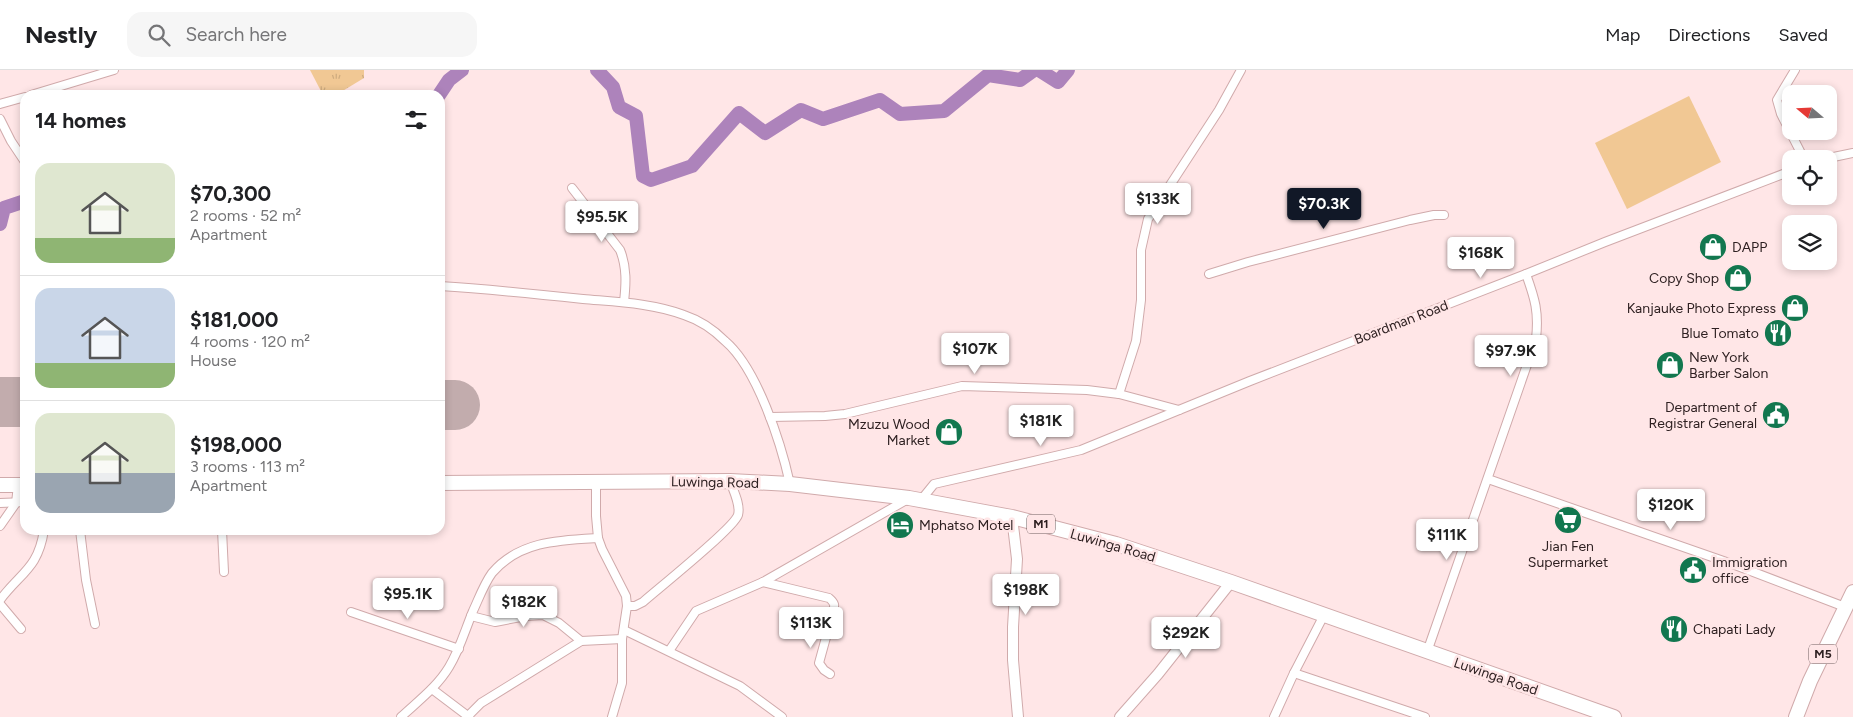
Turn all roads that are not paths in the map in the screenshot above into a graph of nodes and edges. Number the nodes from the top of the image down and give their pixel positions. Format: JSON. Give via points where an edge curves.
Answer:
{"nodes":[{"id":1,"x":114,"y":70,"type":"edge"},
{"id":2,"x":1241,"y":70,"type":"edge"},
{"id":3,"x":1795,"y":70,"type":"edge"},
{"id":4,"x":48,"y":90,"type":"edge"},
{"id":5,"x":20,"y":98,"type":"edge"},
{"id":6,"x":0,"y":104,"type":"edge"},
{"id":7,"x":0,"y":119,"type":"edge"},
{"id":8,"x":1799,"y":150,"type":"edge"},
{"id":9,"x":1853,"y":153,"type":"edge"},
{"id":10,"x":20,"y":154,"type":"edge"},
{"id":11,"x":1837,"y":156,"type":"edge"},
{"id":12,"x":1782,"y":174,"type":"edge"},
{"id":13,"x":572,"y":188,"type":"dead end"},
{"id":14,"x":1444,"y":215,"type":"dead end"},
{"id":15,"x":1209,"y":274,"type":"dead end"},
{"id":16,"x":1526,"y":274,"type":"junction"},
{"id":17,"x":445,"y":286,"type":"edge"},
{"id":18,"x":624,"y":302,"type":"junction"},
{"id":19,"x":1119,"y":394,"type":"junction"},
{"id":20,"x":1179,"y":410,"type":"junction"},
{"id":21,"x":770,"y":418,"type":"junction"},
{"id":22,"x":1488,"y":479,"type":"junction"},
{"id":23,"x":596,"y":481,"type":"junction"},
{"id":24,"x":730,"y":481,"type":"junction"},
{"id":25,"x":445,"y":483,"type":"edge"},
{"id":26,"x":790,"y":484,"type":"junction"},
{"id":27,"x":0,"y":485,"type":"edge"},
{"id":28,"x":20,"y":485,"type":"edge"},
{"id":29,"x":20,"y":489,"type":"edge"},
{"id":30,"x":915,"y":499,"type":"junction"},
{"id":31,"x":0,"y":503,"type":"edge"},
{"id":32,"x":16,"y":503,"type":"junction"},
{"id":33,"x":20,"y":503,"type":"edge"},
{"id":34,"x":1012,"y":517,"type":"junction"},
{"id":35,"x":0,"y":526,"type":"edge"},
{"id":36,"x":43,"y":535,"type":"edge"},
{"id":37,"x":81,"y":535,"type":"edge"},
{"id":38,"x":222,"y":535,"type":"edge"},
{"id":39,"x":598,"y":538,"type":"junction"},
{"id":40,"x":224,"y":572,"type":"dead end"},
{"id":41,"x":763,"y":582,"type":"junction"},
{"id":42,"x":1231,"y":582,"type":"junction"},
{"id":43,"x":1853,"y":592,"type":"edge"},
{"id":44,"x":0,"y":600,"type":"edge"},
{"id":45,"x":0,"y":604,"type":"edge"},
{"id":46,"x":627,"y":606,"type":"junction"},
{"id":47,"x":1851,"y":609,"type":"edge"},
{"id":48,"x":351,"y":612,"type":"dead end"},
{"id":49,"x":1324,"y":615,"type":"junction"},
{"id":50,"x":471,"y":616,"type":"junction"},
{"id":51,"x":95,"y":624,"type":"dead end"},
{"id":52,"x":21,"y":629,"type":"dead end"},
{"id":53,"x":624,"y":630,"type":"junction"},
{"id":54,"x":622,"y":638,"type":"junction"},
{"id":55,"x":581,"y":641,"type":"junction"},
{"id":56,"x":459,"y":649,"type":"junction"},
{"id":57,"x":668,"y":651,"type":"junction"},
{"id":58,"x":1427,"y":652,"type":"junction"},
{"id":59,"x":1294,"y":673,"type":"junction"},
{"id":60,"x":830,"y":674,"type":"dead end"},
{"id":61,"x":432,"y":689,"type":"junction"},
{"id":62,"x":401,"y":717,"type":"edge"},
{"id":63,"x":469,"y":717,"type":"edge"},
{"id":64,"x":612,"y":717,"type":"edge"},
{"id":65,"x":782,"y":717,"type":"edge"},
{"id":66,"x":1018,"y":717,"type":"edge"},
{"id":67,"x":1120,"y":717,"type":"edge"},
{"id":68,"x":1274,"y":717,"type":"edge"},
{"id":69,"x":1425,"y":717,"type":"edge"},
{"id":70,"x":1614,"y":717,"type":"edge"},
{"id":71,"x":1796,"y":717,"type":"edge"},
{"id":72,"x":1805,"y":717,"type":"edge"}],
"edges":[{"from":1,"to":4,"type":"street"},
{"from":2,"to":19,"type":"street","via":[[1219,110],[1148,219],[1141,250],[1142,300],[1136,341]]},
{"from":3,"to":8,"type":"street","via":[[1777,100]]},
{"from":5,"to":6,"type":"street"},
{"from":7,"to":10,"type":"street"},
{"from":9,"to":11,"type":"street"},
{"from":12,"to":16,"type":"street","name":"Boardman Road"},
{"from":13,"to":18,"type":"street","via":[[620,250],[625,262]]},
{"from":14,"to":15,"type":"street","via":[[1410,220]]},
{"from":16,"to":20,"type":"street","name":"Boardman Road"},
{"from":16,"to":22,"type":"street","via":[[1537,306],[1536,339]]},
{"from":17,"to":18,"type":"street"},
{"from":18,"to":21,"type":"street","via":[[685,315],[710,328],[744,362]]},
{"from":19,"to":20,"type":"street"},
{"from":19,"to":21,"type":"street","via":[[962,386],[845,414]]},
{"from":20,"to":30,"type":"street","name":"Boardman Road","via":[[1081,450],[934,484]]},
{"from":21,"to":26,"type":"street"},
{"from":22,"to":47,"type":"street"},
{"from":22,"to":58,"type":"street"},
{"from":23,"to":24,"type":"highway","name":"Luwinga Road","number":"M1"},
{"from":23,"to":25,"type":"highway","name":"Luwinga Road","number":"M1"},
{"from":23,"to":39,"type":"street"},
{"from":24,"to":26,"type":"highway","name":"Luwinga Road","number":"M1"},
{"from":24,"to":46,"type":"street","via":[[739,513],[735,520],[643,602]]},
{"from":26,"to":30,"type":"highway","name":"Luwinga Road","number":"M1"},
{"from":27,"to":28,"type":"highway"},
{"from":29,"to":32,"type":"street"},
{"from":30,"to":34,"type":"highway","name":"Luwinga Road","number":"M1"},
{"from":30,"to":41,"type":"street","name":"Boardman Road"},
{"from":31,"to":32,"type":"street"},
{"from":32,"to":33,"type":"street"},
{"from":32,"to":35,"type":"street"},
{"from":34,"to":42,"type":"highway","name":"Luwinga Road","number":"M1","via":[[1116,544]]},
{"from":34,"to":66,"type":"street","via":[[1017,559],[1013,660]]},
{"from":36,"to":44,"type":"street","via":[[31,566]]},
{"from":37,"to":51,"type":"street"},
{"from":38,"to":40,"type":"street"},
{"from":39,"to":46,"type":"street","via":[[626,596]]},
{"from":39,"to":50,"type":"street","via":[[551,542],[528,547],[513,555],[492,574]]},
{"from":41,"to":57,"type":"street","name":"Boardman Road","via":[[696,611]]},
{"from":41,"to":60,"type":"street","via":[[834,601],[819,663]]},
{"from":42,"to":49,"type":"highway","name":"Luwinga Road","number":"M1"},
{"from":42,"to":67,"type":"street"},
{"from":43,"to":47,"type":"highway","number":"M5"},
{"from":45,"to":52,"type":"street"},
{"from":46,"to":53,"type":"street"},
{"from":47,"to":71,"type":"highway","number":"M5","via":[[1810,681]]},
{"from":47,"to":72,"type":"highway","number":"M5"},
{"from":48,"to":56,"type":"street"},
{"from":49,"to":58,"type":"highway","name":"Luwinga Road","number":"M1"},
{"from":49,"to":59,"type":"street"},
{"from":50,"to":55,"type":"street","via":[[495,622],[543,615]]},
{"from":50,"to":56,"type":"street"},
{"from":53,"to":54,"type":"street"},
{"from":53,"to":57,"type":"street"},
{"from":54,"to":55,"type":"street"},
{"from":54,"to":64,"type":"street","via":[[622,683]]},
{"from":55,"to":63,"type":"street","via":[[481,703]]},
{"from":56,"to":61,"type":"street"},
{"from":57,"to":65,"type":"street","via":[[740,686]]},
{"from":58,"to":70,"type":"highway","name":"Luwinga Road","number":"M1"},
{"from":59,"to":68,"type":"street"},
{"from":59,"to":69,"type":"street"},
{"from":61,"to":62,"type":"street"},
{"from":61,"to":63,"type":"street"}]}
